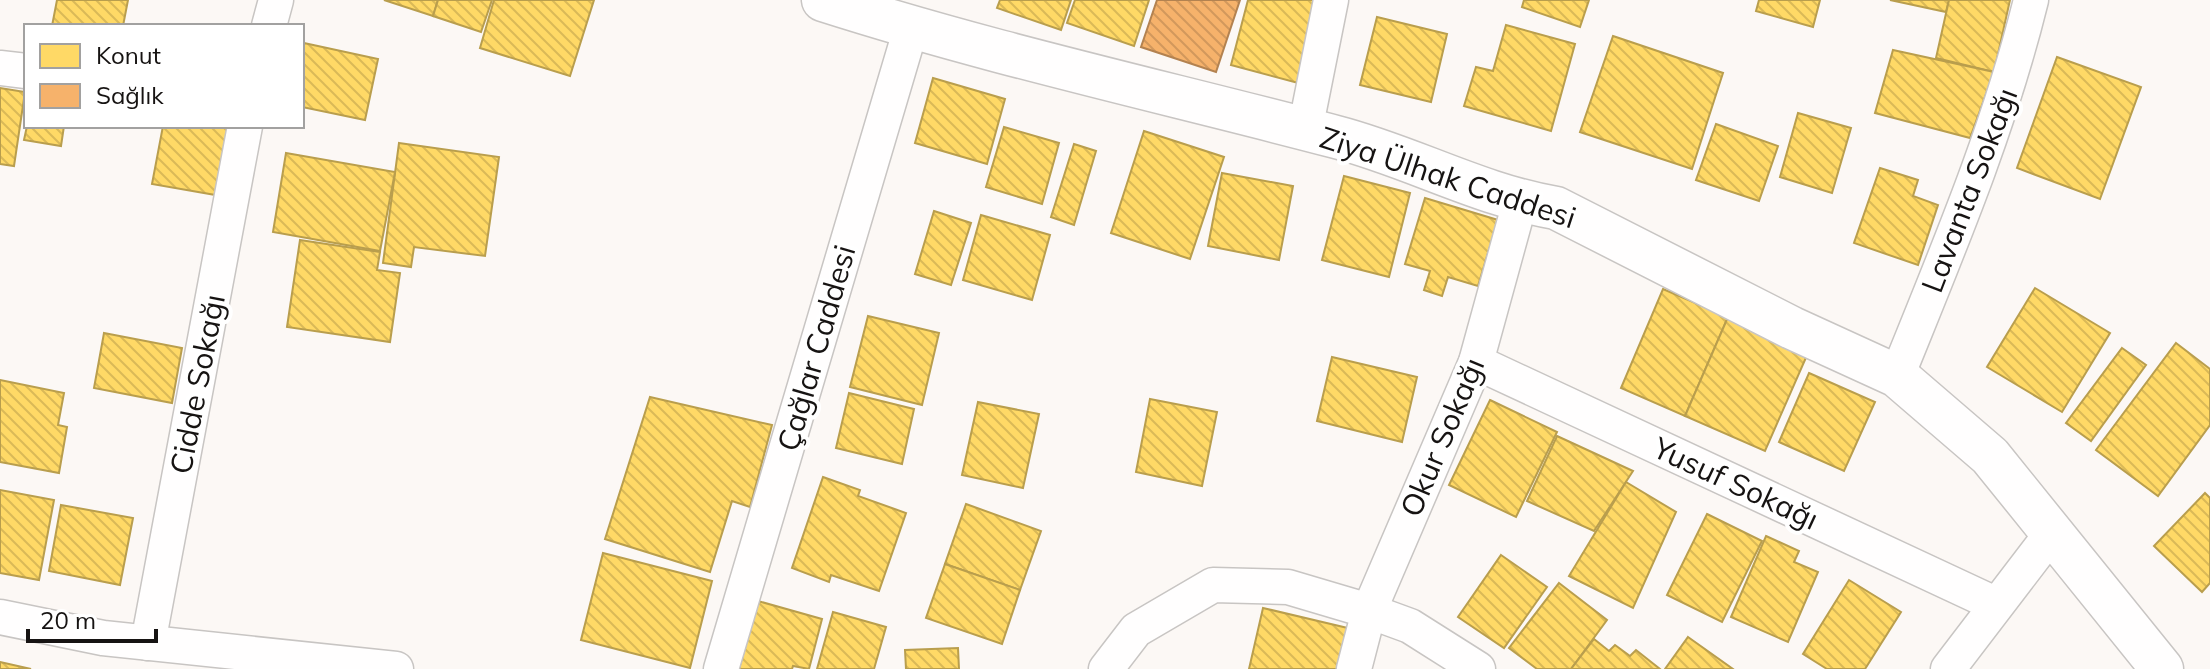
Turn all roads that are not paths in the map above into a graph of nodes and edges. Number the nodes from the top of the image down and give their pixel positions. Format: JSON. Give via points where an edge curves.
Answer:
{"nodes":[{"id":1,"x":276,"y":0,"type":"edge"},
{"id":2,"x":823,"y":0,"type":"edge"},
{"id":3,"x":1331,"y":0,"type":"edge"},
{"id":4,"x":2031,"y":0,"type":"edge"},
{"id":5,"x":270,"y":24,"type":"edge"},
{"id":6,"x":911,"y":28,"type":"junction"},
{"id":7,"x":0,"y":68,"type":"edge"},
{"id":8,"x":24,"y":71,"type":"edge"},
{"id":9,"x":245,"y":128,"type":"edge"},
{"id":10,"x":1305,"y":130,"type":"junction"},
{"id":11,"x":1520,"y":202,"type":"junction"},
{"id":12,"x":1476,"y":362,"type":"junction"},
{"id":13,"x":1897,"y":376,"type":"junction"},
{"id":14,"x":2052,"y":533,"type":"junction"},
{"id":15,"x":1995,"y":604,"type":"junction"},
{"id":16,"x":1369,"y":611,"type":"junction"},
{"id":17,"x":0,"y":617,"type":"edge"},
{"id":18,"x":148,"y":643,"type":"junction"},
{"id":19,"x":396,"y":669,"type":"edge"},
{"id":20,"x":721,"y":669,"type":"edge"},
{"id":21,"x":1106,"y":669,"type":"edge"},
{"id":22,"x":1354,"y":669,"type":"edge"},
{"id":23,"x":1478,"y":669,"type":"edge"},
{"id":24,"x":1948,"y":669,"type":"edge"},
{"id":25,"x":2162,"y":669,"type":"edge"}],
"edges":[{"from":1,"to":5,"type":"street"},
{"from":2,"to":6,"type":"street","name":"Ziya Ülhak Caddesi"},
{"from":3,"to":10,"type":"street"},
{"from":4,"to":13,"type":"street","name":"Lavanta Sokağı","via":[[2013,72],[1970,196]]},
{"from":6,"to":10,"type":"street","name":"Ziya Ülhak Caddesi"},
{"from":6,"to":20,"type":"street","name":"Çağlar Caddesi"},
{"from":7,"to":8,"type":"street"},
{"from":9,"to":18,"type":"street","name":"Cidde Sokağı"},
{"from":10,"to":11,"type":"street","name":"Ziya Ülhak Caddesi"},
{"from":11,"to":12,"type":"street","name":"Okur Sokağı"},
{"from":11,"to":13,"type":"street","name":"Ziya Ülhak Caddesi","via":[[1556,208]]},
{"from":12,"to":15,"type":"street","name":"Yusuf Sokağı"},
{"from":12,"to":16,"type":"street","name":"Okur Sokağı"},
{"from":13,"to":14,"type":"street","name":"Ziya Ülhak Caddesi","via":[[1990,456]]},
{"from":14,"to":15,"type":"street"},
{"from":14,"to":25,"type":"street","name":"Ziya Ülhak Caddesi"},
{"from":15,"to":24,"type":"street"},
{"from":16,"to":21,"type":"street","via":[[1288,587],[1213,585],[1136,630]]},
{"from":16,"to":22,"type":"street","name":"Okur Sokağı"},
{"from":16,"to":23,"type":"street","via":[[1410,626]]},
{"from":17,"to":18,"type":"street"},
{"from":18,"to":19,"type":"street"}]}
